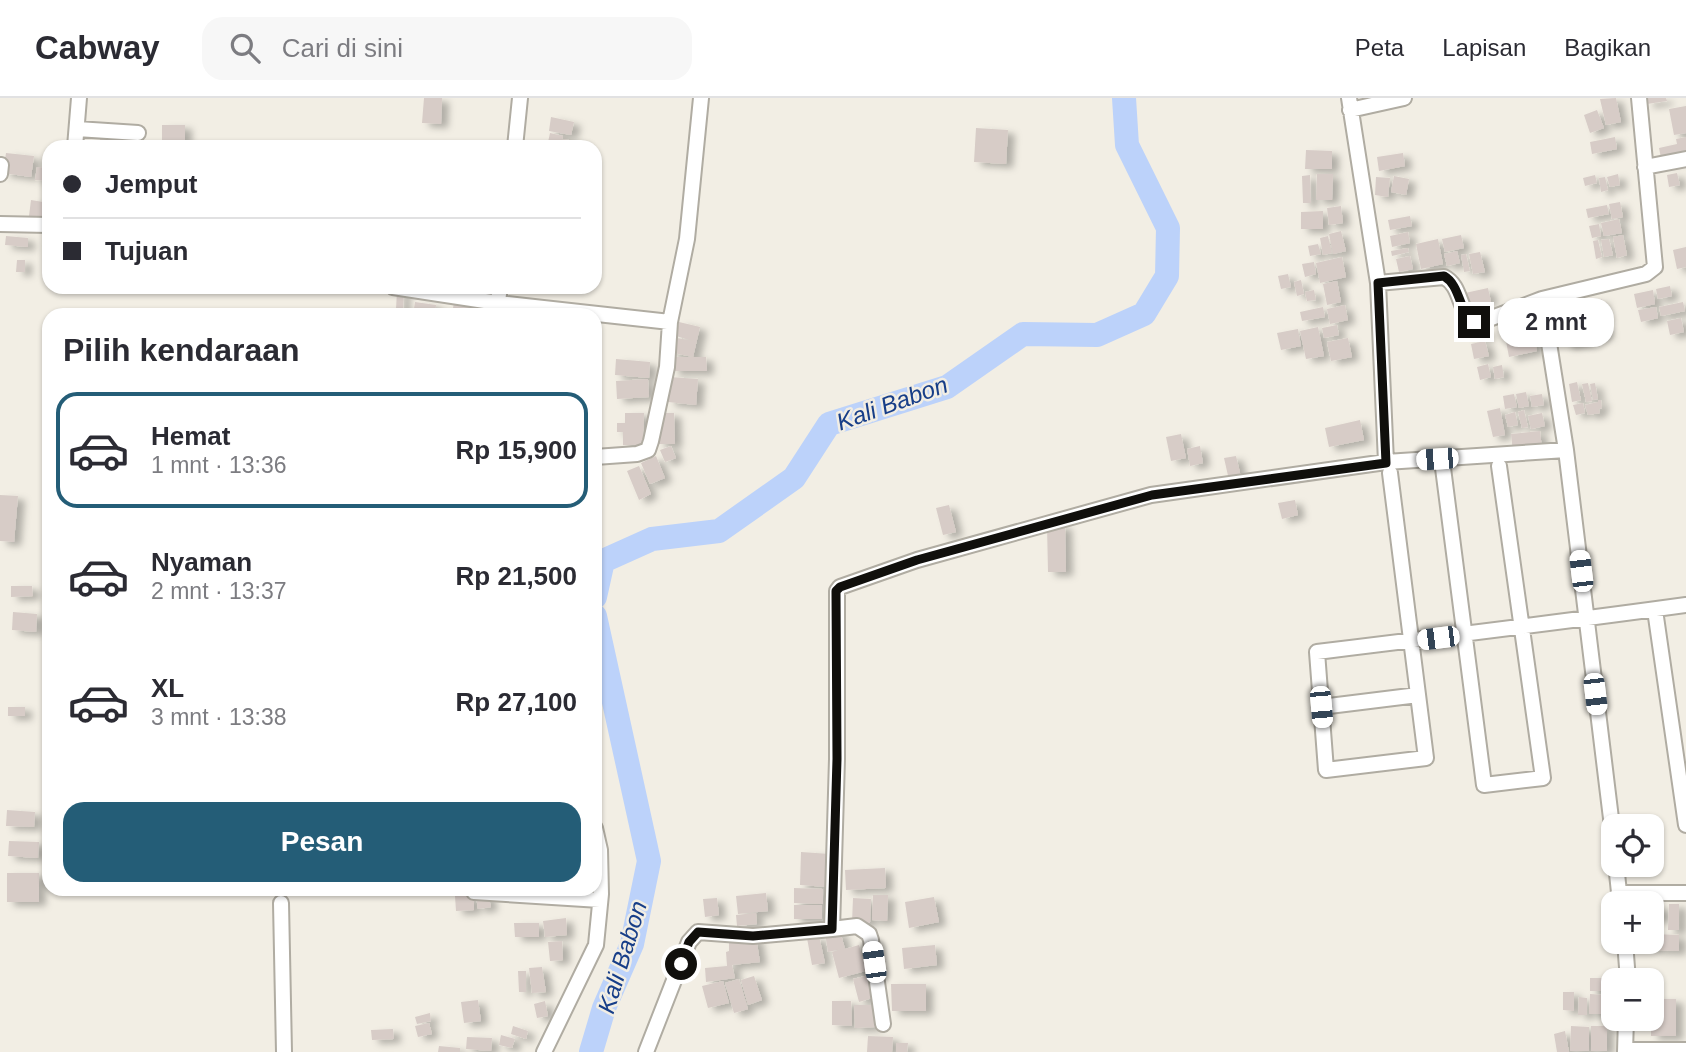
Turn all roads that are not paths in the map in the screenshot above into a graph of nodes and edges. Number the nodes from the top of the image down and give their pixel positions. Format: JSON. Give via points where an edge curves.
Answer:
{"nodes":[{"id":1,"x":79,"y":98,"type":"edge"},
{"id":2,"x":520,"y":98,"type":"edge"},
{"id":3,"x":701,"y":98,"type":"edge"},
{"id":4,"x":1404,"y":98,"type":"edge"},
{"id":5,"x":1639,"y":98,"type":"edge"},
{"id":6,"x":1349,"y":104,"type":"edge"},
{"id":7,"x":77,"y":129,"type":"junction"},
{"id":8,"x":138,"y":133,"type":"dead end"},
{"id":9,"x":76,"y":140,"type":"edge"},
{"id":10,"x":516,"y":140,"type":"edge"},
{"id":11,"x":1686,"y":159,"type":"edge"},
{"id":12,"x":1645,"y":167,"type":"junction"},
{"id":13,"x":0,"y":224,"type":"edge"},
{"id":14,"x":42,"y":225,"type":"edge"},
{"id":15,"x":1378,"y":283,"type":"junction"},
{"id":16,"x":426,"y":294,"type":"edge"},
{"id":17,"x":1542,"y":299,"type":"junction"},
{"id":18,"x":492,"y":308,"type":"edge"},
{"id":19,"x":602,"y":317,"type":"edge"},
{"id":20,"x":670,"y":322,"type":"junction"},
{"id":21,"x":1566,"y":450,"type":"junction"},
{"id":22,"x":602,"y":456,"type":"edge"},
{"id":23,"x":1499,"y":466,"type":"dead end"},
{"id":24,"x":1388,"y":468,"type":"junction"},
{"id":25,"x":1443,"y":468,"type":"dead end"},
{"id":26,"x":1686,"y":605,"type":"edge"},
{"id":27,"x":1655,"y":610,"type":"junction"},
{"id":28,"x":1587,"y":619,"type":"junction"},
{"id":29,"x":1522,"y":627,"type":"junction"},
{"id":30,"x":1465,"y":634,"type":"junction"},
{"id":31,"x":1410,"y":641,"type":"junction"},
{"id":32,"x":1418,"y":695,"type":"junction"},
{"id":33,"x":1321,"y":707,"type":"junction"},
{"id":34,"x":1611,"y":814,"type":"edge"},
{"id":35,"x":1686,"y":825,"type":"edge"},
{"id":36,"x":1686,"y":893,"type":"edge"},
{"id":37,"x":1664,"y":895,"type":"edge"},
{"id":38,"x":537,"y":896,"type":"edge"},
{"id":39,"x":600,"y":896,"type":"edge"},
{"id":40,"x":600,"y":900,"type":"junction"},
{"id":41,"x":281,"y":904,"type":"dead end"},
{"id":42,"x":832,"y":929,"type":"junction"},
{"id":43,"x":883,"y":1024,"type":"dead end"},
{"id":44,"x":1626,"y":1031,"type":"edge"},
{"id":45,"x":1686,"y":1050,"type":"edge"},
{"id":46,"x":1625,"y":1051,"type":"edge"},
{"id":47,"x":284,"y":1052,"type":"edge"},
{"id":48,"x":544,"y":1052,"type":"edge"},
{"id":49,"x":646,"y":1052,"type":"edge"}],
"edges":[{"from":1,"to":7,"type":"street"},
{"from":2,"to":10,"type":"street"},
{"from":3,"to":20,"type":"street","via":[[687,239]]},
{"from":4,"to":6,"type":"street"},
{"from":5,"to":12,"type":"street"},
{"from":6,"to":15,"type":"street"},
{"from":7,"to":8,"type":"street"},
{"from":7,"to":9,"type":"street"},
{"from":11,"to":12,"type":"street"},
{"from":12,"to":17,"type":"street","via":[[1656,260],[1652,272]]},
{"from":13,"to":14,"type":"street"},
{"from":15,"to":17,"type":"street","via":[[1444,276],[1474,322]]},
{"from":15,"to":24,"type":"street"},
{"from":16,"to":18,"type":"street"},
{"from":17,"to":21,"type":"street"},
{"from":19,"to":20,"type":"street"},
{"from":20,"to":22,"type":"street","via":[[667,367],[648,450]]},
{"from":21,"to":24,"type":"street"},
{"from":21,"to":28,"type":"street"},
{"from":23,"to":29,"type":"street"},
{"from":24,"to":31,"type":"street"},
{"from":24,"to":42,"type":"street","via":[[1152,495],[917,560],[840,587],[836,591]]},
{"from":25,"to":30,"type":"street"},
{"from":26,"to":27,"type":"street"},
{"from":27,"to":28,"type":"street"},
{"from":27,"to":35,"type":"street"},
{"from":28,"to":29,"type":"street"},
{"from":28,"to":34,"type":"street"},
{"from":29,"to":30,"type":"street"},
{"from":29,"to":30,"type":"street","via":[[1544,778],[1484,785]]},
{"from":30,"to":31,"type":"street"},
{"from":31,"to":32,"type":"street"},
{"from":31,"to":33,"type":"street","via":[[1317,652]]},
{"from":32,"to":33,"type":"street"},
{"from":32,"to":33,"type":"street","via":[[1426,758],[1326,770]]},
{"from":36,"to":37,"type":"street"},
{"from":38,"to":40,"type":"street"},
{"from":39,"to":40,"type":"street"},
{"from":40,"to":48,"type":"street","via":[[596,944]]},
{"from":41,"to":47,"type":"street"},
{"from":42,"to":43,"type":"street","via":[[857,926],[869,934]]},
{"from":42,"to":49,"type":"street","via":[[753,936],[698,932],[689,942]]},
{"from":44,"to":46,"type":"street"},
{"from":45,"to":46,"type":"street"}]}
